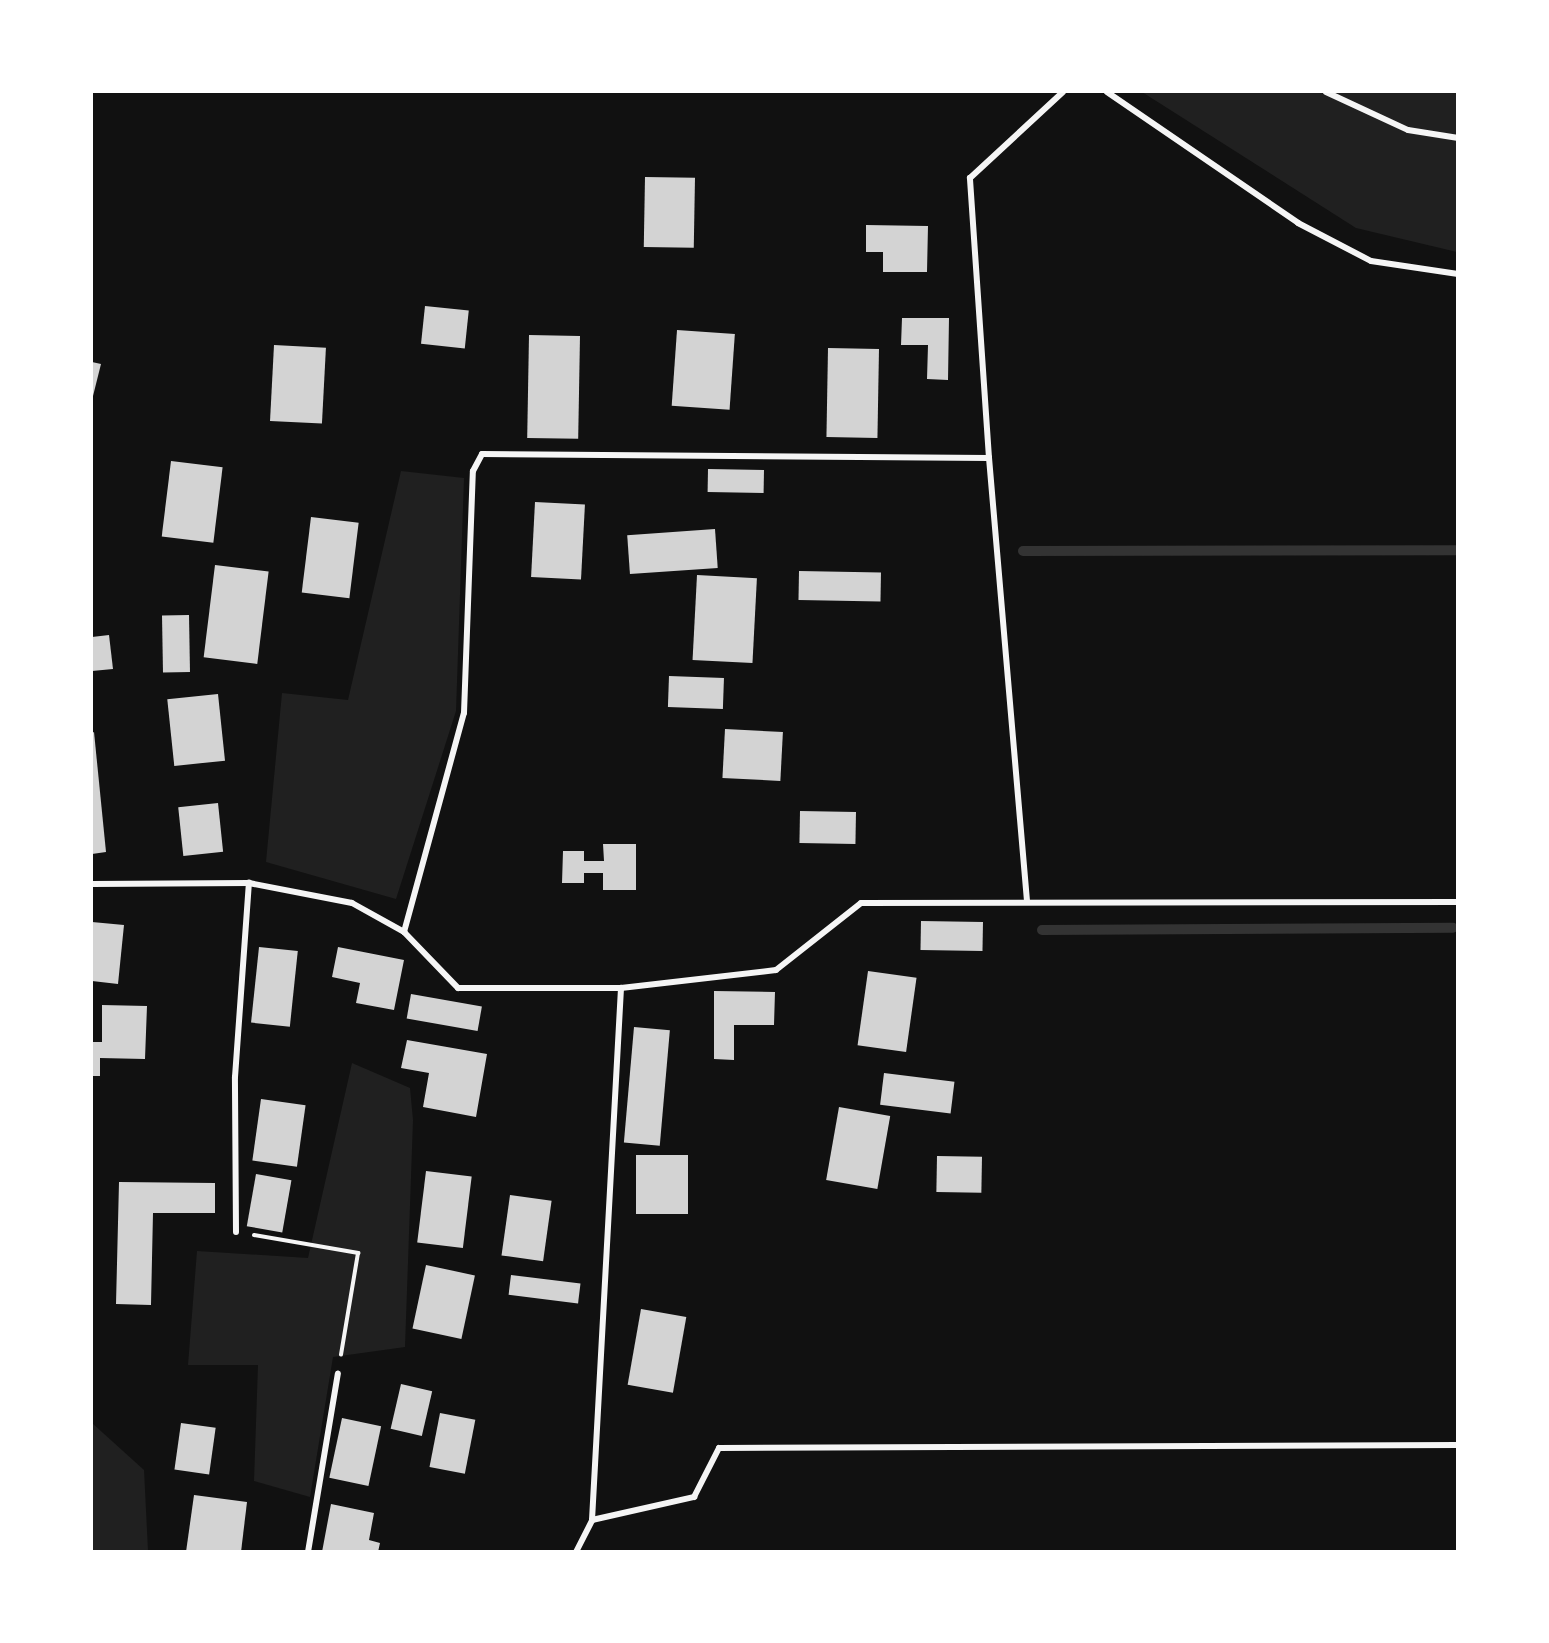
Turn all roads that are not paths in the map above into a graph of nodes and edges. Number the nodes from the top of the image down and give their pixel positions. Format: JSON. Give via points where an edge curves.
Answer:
{"nodes":[{"id":1,"x":1063,"y":92,"type":"edge"},
{"id":2,"x":1107,"y":92,"type":"edge"},
{"id":3,"x":1326,"y":92,"type":"edge"},
{"id":4,"x":1333,"y":92,"type":"edge"},
{"id":5,"x":1342,"y":100,"type":"junction"},
{"id":6,"x":1458,"y":138,"type":"edge"},
{"id":7,"x":1458,"y":274,"type":"edge"},
{"id":8,"x":988,"y":458,"type":"junction"},
{"id":9,"x":249,"y":883,"type":"junction"},
{"id":10,"x":92,"y":884,"type":"edge"},
{"id":11,"x":1027,"y":901,"type":"junction"},
{"id":12,"x":1458,"y":902,"type":"edge"},
{"id":13,"x":404,"y":932,"type":"junction"},
{"id":14,"x":621,"y":988,"type":"junction"},
{"id":15,"x":236,"y":1232,"type":"road end"},
{"id":16,"x":338,"y":1373,"type":"road end"},
{"id":17,"x":1458,"y":1446,"type":"edge"},
{"id":18,"x":592,"y":1520,"type":"junction"},
{"id":19,"x":308,"y":1551,"type":"edge"},
{"id":20,"x":576,"y":1551,"type":"edge"}],
"edges":[{"from":1,"to":8,"type":"street","via":[[970,178]]},
{"from":2,"to":7,"type":"street","via":[[1309,229],[1371,261]]},
{"from":3,"to":5,"type":"street"},
{"from":4,"to":5,"type":"street"},
{"from":5,"to":6,"type":"street","via":[[1408,130]]},
{"from":8,"to":11,"type":"street"},
{"from":8,"to":13,"type":"street","via":[[482,454],[474,471],[464,713]]},
{"from":9,"to":10,"type":"street"},
{"from":9,"to":13,"type":"street","via":[[352,903]]},
{"from":9,"to":15,"type":"street","via":[[235,1077]]},
{"from":11,"to":12,"type":"street"},
{"from":11,"to":14,"type":"street","via":[[861,903],[776,970]]},
{"from":13,"to":14,"type":"street","via":[[458,988]]},
{"from":14,"to":18,"type":"street"},
{"from":16,"to":19,"type":"street"},
{"from":17,"to":18,"type":"street","via":[[719,1448],[694,1497]]},
{"from":18,"to":20,"type":"street"}]}
